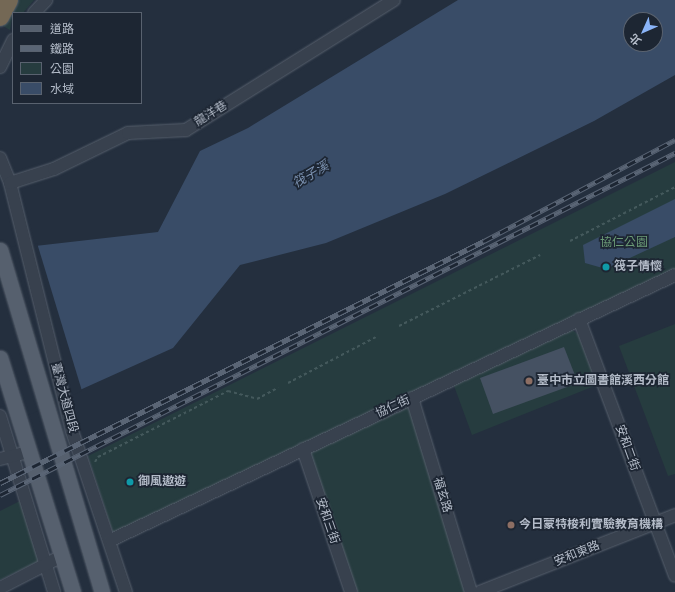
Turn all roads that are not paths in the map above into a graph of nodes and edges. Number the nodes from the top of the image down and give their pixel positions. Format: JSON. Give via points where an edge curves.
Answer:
{"nodes":[{"id":1,"x":9,"y":0,"type":"edge"},
{"id":2,"x":46,"y":0,"type":"edge"},
{"id":3,"x":394,"y":0,"type":"edge"},
{"id":4,"x":35,"y":12,"type":"edge"},
{"id":5,"x":0,"y":17,"type":"edge"},
{"id":6,"x":12,"y":42,"type":"edge"},
{"id":7,"x":0,"y":67,"type":"edge"},
{"id":8,"x":0,"y":158,"type":"edge"},
{"id":9,"x":10,"y":183,"type":"junction"},
{"id":10,"x":0,"y":250,"type":"edge"},
{"id":11,"x":675,"y":275,"type":"edge"},
{"id":12,"x":579,"y":319,"type":"junction"},
{"id":13,"x":0,"y":358,"type":"edge"},
{"id":14,"x":412,"y":398,"type":"junction"},
{"id":15,"x":0,"y":416,"type":"edge"},
{"id":16,"x":303,"y":449,"type":"junction"},
{"id":17,"x":28,"y":452,"type":"junction"},
{"id":18,"x":6,"y":458,"type":"edge"},
{"id":19,"x":675,"y":515,"type":"edge"},
{"id":20,"x":654,"y":523,"type":"junction"},
{"id":21,"x":111,"y":540,"type":"junction"},
{"id":22,"x":62,"y":556,"type":"junction"},
{"id":23,"x":46,"y":564,"type":"junction"},
{"id":24,"x":675,"y":576,"type":"edge"},
{"id":25,"x":0,"y":588,"type":"edge"},
{"id":26,"x":54,"y":592,"type":"edge"},
{"id":27,"x":73,"y":592,"type":"edge"},
{"id":28,"x":102,"y":592,"type":"edge"},
{"id":29,"x":126,"y":592,"type":"edge"},
{"id":30,"x":352,"y":592,"type":"edge"},
{"id":31,"x":471,"y":592,"type":"edge"},
{"id":32,"x":480,"y":592,"type":"edge"}],
"edges":[{"from":1,"to":5,"type":"highway"},
{"from":2,"to":4,"type":"street"},
{"from":3,"to":9,"type":"street","name":"龍洋巷","via":[[186,130],[128,132],[54,169]]},
{"from":6,"to":7,"type":"street"},
{"from":8,"to":9,"type":"street","name":"臺灣大道四段"},
{"from":9,"to":21,"type":"street","name":"臺灣大道四段","via":[[12,202],[72,431]]},
{"from":10,"to":28,"type":"main road","name":"臺灣大道四段"},
{"from":11,"to":12,"type":"street","name":"協仁街"},
{"from":12,"to":14,"type":"street","name":"協仁街"},
{"from":12,"to":20,"type":"street","name":"安和二街"},
{"from":13,"to":17,"type":"main road"},
{"from":14,"to":16,"type":"street","name":"協仁街"},
{"from":14,"to":31,"type":"street","name":"福玄路"},
{"from":15,"to":18,"type":"street"},
{"from":16,"to":21,"type":"street","name":"協仁街"},
{"from":16,"to":30,"type":"street","name":"安和三街"},
{"from":17,"to":18,"type":"street"},
{"from":17,"to":22,"type":"main road"},
{"from":18,"to":23,"type":"street"},
{"from":19,"to":20,"type":"street","name":"安和東路"},
{"from":20,"to":24,"type":"street","name":"安和二街"},
{"from":20,"to":32,"type":"street","name":"安和東路"},
{"from":21,"to":29,"type":"street","name":"臺灣大道四段"},
{"from":22,"to":23,"type":"street"},
{"from":22,"to":27,"type":"main road"},
{"from":23,"to":25,"type":"street"},
{"from":23,"to":26,"type":"street"}]}
